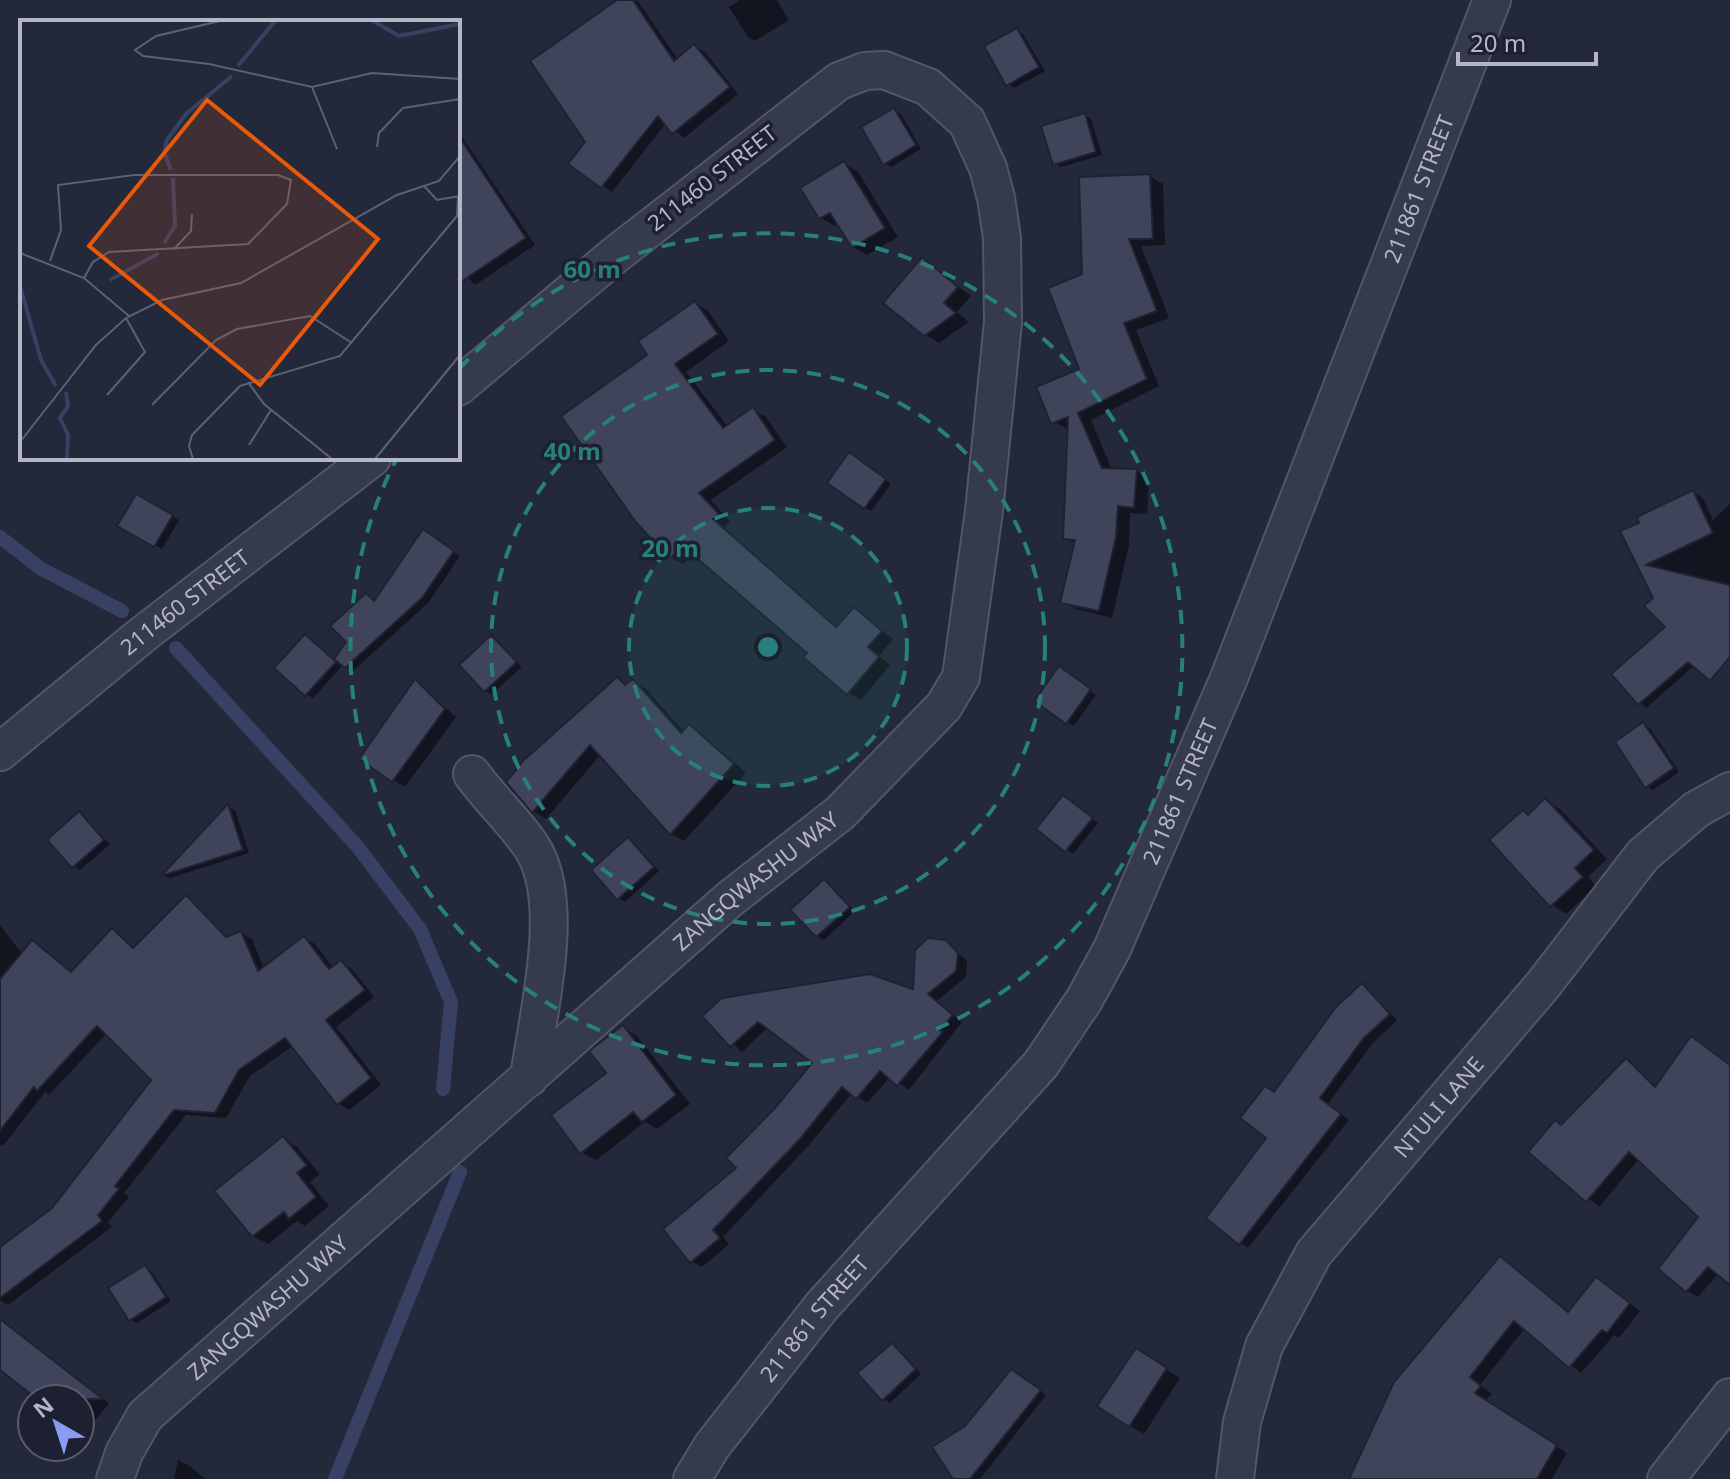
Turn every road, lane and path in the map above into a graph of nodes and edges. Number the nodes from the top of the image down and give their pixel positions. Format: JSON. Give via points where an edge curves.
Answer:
{"nodes":[{"id":1,"x":1492,"y":0,"type":"edge"},
{"id":2,"x":949,"y":104,"type":"joint"},
{"id":3,"x":460,"y":385,"type":"edge"},
{"id":4,"x":369,"y":460,"type":"edge"},
{"id":5,"x":0,"y":752,"type":"edge"},
{"id":6,"x":472,"y":774,"type":"dead end"},
{"id":7,"x":1730,"y":791,"type":"edge"},
{"id":8,"x":529,"y":1078,"type":"junction"},
{"id":9,"x":1730,"y":1397,"type":"edge"},
{"id":10,"x":115,"y":1479,"type":"edge"},
{"id":11,"x":692,"y":1479,"type":"edge"},
{"id":12,"x":1235,"y":1479,"type":"edge"},
{"id":13,"x":1666,"y":1479,"type":"edge"}],
"edges":[{"from":1,"to":11,"type":"street","name":"211861 STREET","via":[[1229,678],[1112,949],[1041,1064],[822,1306]]},
{"from":2,"to":3,"type":"street","name":"211460 STREET","via":[[928,87],[884,70],[839,81],[615,255]]},
{"from":2,"to":8,"type":"street","name":"ZANGQWASHU WAY","via":[[967,122],[988,168],[1004,278],[984,511],[961,677],[944,706],[840,813],[731,898]]},
{"from":4,"to":5,"type":"street","name":"211460 STREET"},
{"from":6,"to":8,"type":"street","via":[[532,848],[544,883],[549,929]]},
{"from":7,"to":12,"type":"street","name":"NTULI LANE","via":[[1697,809],[1643,855],[1543,985],[1314,1253],[1264,1346],[1242,1422]]},
{"from":8,"to":10,"type":"street","name":"ZANGQWASHU WAY","via":[[145,1416]]},
{"from":9,"to":13,"type":"street"}]}
